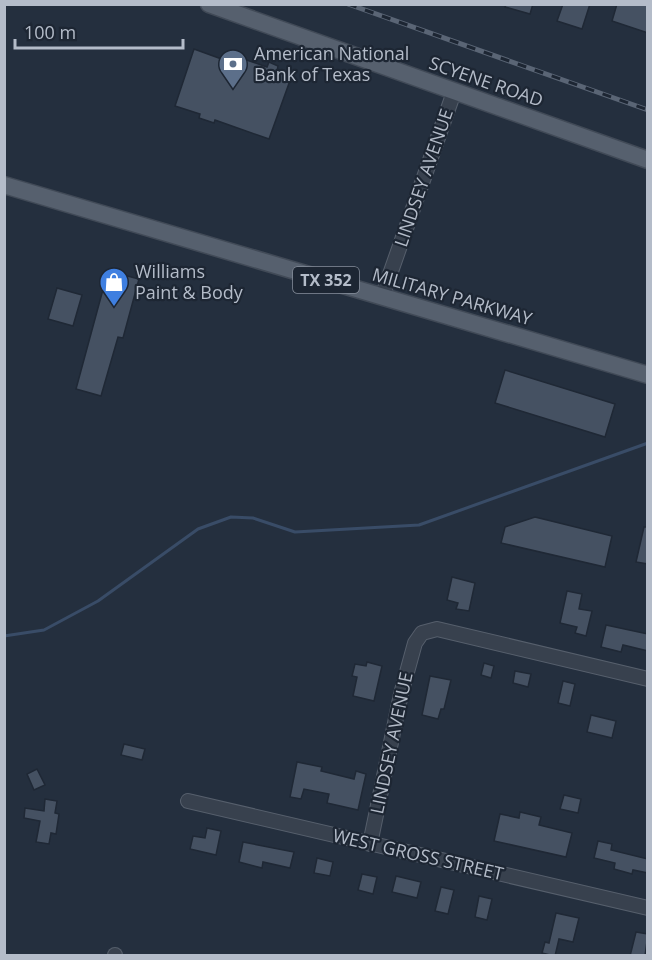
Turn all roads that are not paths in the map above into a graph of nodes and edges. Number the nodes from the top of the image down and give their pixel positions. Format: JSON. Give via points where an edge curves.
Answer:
{"nodes":[{"id":1,"x":209,"y":4,"type":"edge"},
{"id":2,"x":454,"y":92,"type":"junction"},
{"id":3,"x":648,"y":160,"type":"edge"},
{"id":4,"x":4,"y":184,"type":"edge"},
{"id":5,"x":382,"y":297,"type":"junction"},
{"id":6,"x":648,"y":375,"type":"edge"},
{"id":7,"x":648,"y":679,"type":"edge"},
{"id":8,"x":188,"y":801,"type":"dead end"},
{"id":9,"x":370,"y":844,"type":"junction"},
{"id":10,"x":648,"y":908,"type":"edge"}],
"edges":[{"from":1,"to":2,"type":"main road","name":"SCYENE ROAD"},
{"from":2,"to":3,"type":"main road","name":"SCYENE ROAD"},
{"from":2,"to":5,"type":"street","name":"LINDSEY AVENUE"},
{"from":4,"to":5,"type":"main road","name":"MILITARY PARKWAY","number":"TX 352"},
{"from":5,"to":6,"type":"main road","name":"MILITARY PARKWAY","number":"TX 352"},
{"from":7,"to":9,"type":"street","name":"LINDSEY AVENUE","via":[[437,629],[422,633],[415,643],[401,694]]},
{"from":8,"to":9,"type":"street","name":"WEST GROSS STREET"},
{"from":9,"to":10,"type":"street","name":"WEST GROSS STREET"}]}
